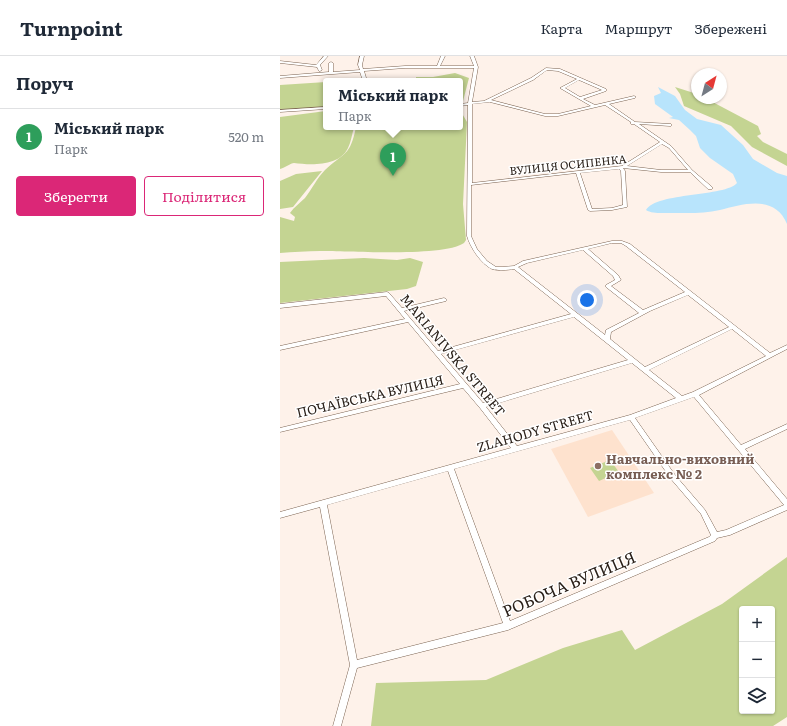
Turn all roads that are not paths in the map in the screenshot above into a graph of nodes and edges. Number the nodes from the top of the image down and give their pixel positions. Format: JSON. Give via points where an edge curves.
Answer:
{"nodes":[{"id":1,"x":326,"y":56,"type":"edge"},
{"id":2,"x":362,"y":56,"type":"edge"},
{"id":3,"x":443,"y":56,"type":"edge"},
{"id":4,"x":472,"y":56,"type":"edge"},
{"id":5,"x":280,"y":62,"type":"edge"},
{"id":6,"x":331,"y":63,"type":"dead end"},
{"id":7,"x":318,"y":66,"type":"junction"},
{"id":8,"x":438,"y":67,"type":"junction"},
{"id":9,"x":476,"y":67,"type":"junction"},
{"id":10,"x":361,"y":71,"type":"junction"},
{"id":11,"x":331,"y":72,"type":"junction"},
{"id":12,"x":321,"y":73,"type":"junction"},
{"id":13,"x":280,"y":77,"type":"edge"},
{"id":14,"x":364,"y":78,"type":"edge"},
{"id":15,"x":579,"y":79,"type":"junction"},
{"id":16,"x":634,"y":97,"type":"dead end"},
{"id":17,"x":581,"y":98,"type":"junction"},
{"id":18,"x":479,"y":102,"type":"junction"},
{"id":19,"x":470,"y":103,"type":"junction"},
{"id":20,"x":463,"y":104,"type":"edge"},
{"id":21,"x":606,"y":104,"type":"junction"},
{"id":22,"x":595,"y":107,"type":"junction"},
{"id":23,"x":323,"y":108,"type":"edge"},
{"id":24,"x":280,"y":111,"type":"edge"},
{"id":25,"x":632,"y":123,"type":"junction"},
{"id":26,"x":670,"y":125,"type":"dead end"},
{"id":27,"x":662,"y":142,"type":"junction"},
{"id":28,"x":622,"y":167,"type":"junction"},
{"id":29,"x":691,"y":171,"type":"junction"},
{"id":30,"x":578,"y":172,"type":"junction"},
{"id":31,"x":470,"y":184,"type":"junction"},
{"id":32,"x":710,"y":188,"type":"dead end"},
{"id":33,"x":585,"y":249,"type":"junction"},
{"id":34,"x":515,"y":267,"type":"junction"},
{"id":35,"x":688,"y":293,"type":"junction"},
{"id":36,"x":444,"y":300,"type":"dead end"},
{"id":37,"x":280,"y":306,"type":"edge"},
{"id":38,"x":402,"y":310,"type":"junction"},
{"id":39,"x":643,"y":313,"type":"junction"},
{"id":40,"x":575,"y":315,"type":"junction"},
{"id":41,"x":410,"y":320,"type":"junction"},
{"id":42,"x":733,"y":327,"type":"junction"},
{"id":43,"x":607,"y":339,"type":"junction"},
{"id":44,"x":787,"y":347,"type":"edge"},
{"id":45,"x":280,"y":348,"type":"edge"},
{"id":46,"x":438,"y":353,"type":"junction"},
{"id":47,"x":770,"y":356,"type":"junction"},
{"id":48,"x":632,"y":360,"type":"junction"},
{"id":49,"x":644,"y":370,"type":"junction"},
{"id":50,"x":465,"y":385,"type":"junction"},
{"id":51,"x":695,"y":394,"type":"junction"},
{"id":52,"x":681,"y":399,"type":"junction"},
{"id":53,"x":482,"y":406,"type":"junction"},
{"id":54,"x":632,"y":416,"type":"junction"},
{"id":55,"x":787,"y":426,"type":"edge"},
{"id":56,"x":280,"y":430,"type":"edge"},
{"id":57,"x":740,"y":448,"type":"junction"},
{"id":58,"x":515,"y":449,"type":"junction"},
{"id":59,"x":450,"y":467,"type":"junction"},
{"id":60,"x":323,"y":503,"type":"junction"},
{"id":61,"x":787,"y":504,"type":"edge"},
{"id":62,"x":787,"y":507,"type":"edge"},
{"id":63,"x":280,"y":515,"type":"edge"},
{"id":64,"x":715,"y":535,"type":"junction"},
{"id":65,"x":508,"y":626,"type":"junction"},
{"id":66,"x":354,"y":665,"type":"junction"},
{"id":67,"x":337,"y":726,"type":"edge"}],
"edges":[{"from":1,"to":7,"type":"street"},
{"from":2,"to":10,"type":"street"},
{"from":3,"to":8,"type":"street"},
{"from":4,"to":9,"type":"street"},
{"from":5,"to":7,"type":"street"},
{"from":6,"to":11,"type":"street"},
{"from":7,"to":12,"type":"street"},
{"from":8,"to":9,"type":"street"},
{"from":8,"to":10,"type":"street"},
{"from":9,"to":19,"type":"street"},
{"from":10,"to":11,"type":"street"},
{"from":10,"to":14,"type":"street"},
{"from":11,"to":12,"type":"street"},
{"from":12,"to":13,"type":"street"},
{"from":15,"to":17,"type":"street","via":[[562,88]]},
{"from":15,"to":17,"type":"street","via":[[604,90]]},
{"from":15,"to":18,"type":"street","via":[[559,70],[546,68],[532,80]]},
{"from":16,"to":21,"type":"street"},
{"from":17,"to":22,"type":"street"},
{"from":18,"to":19,"type":"street"},
{"from":18,"to":22,"type":"street","via":[[490,101],[545,115],[558,115]]},
{"from":19,"to":20,"type":"street"},
{"from":19,"to":31,"type":"street"},
{"from":21,"to":22,"type":"street"},
{"from":21,"to":25,"type":"street"},
{"from":23,"to":24,"type":"street"},
{"from":25,"to":26,"type":"street"},
{"from":25,"to":27,"type":"street"},
{"from":27,"to":28,"type":"street"},
{"from":27,"to":29,"type":"street","via":[[670,147]]},
{"from":28,"to":29,"type":"street","name":"ВУЛИЦЯ ОСИПЕНКА"},
{"from":28,"to":30,"type":"street","name":"ВУЛИЦЯ ОСИПЕНКА"},
{"from":28,"to":30,"type":"street","via":[[625,206],[612,209],[590,210]]},
{"from":29,"to":32,"type":"street"},
{"from":30,"to":31,"type":"street","name":"ВУЛИЦЯ ОСИПЕНКА"},
{"from":31,"to":34,"type":"street","via":[[471,245],[492,267]]},
{"from":33,"to":34,"type":"street","via":[[525,262]]},
{"from":33,"to":35,"type":"street","via":[[622,242]]},
{"from":33,"to":39,"type":"street","via":[[616,275],[618,280],[608,286]]},
{"from":34,"to":40,"type":"street"},
{"from":35,"to":39,"type":"street"},
{"from":35,"to":42,"type":"street"},
{"from":36,"to":38,"type":"street"},
{"from":37,"to":38,"type":"street","name":"MARIANIVSKA STREET","via":[[387,294]]},
{"from":38,"to":41,"type":"street","name":"MARIANIVSKA STREET"},
{"from":39,"to":43,"type":"street","via":[[608,331]]},
{"from":40,"to":43,"type":"street"},
{"from":40,"to":46,"type":"street"},
{"from":41,"to":45,"type":"street"},
{"from":41,"to":46,"type":"street","name":"MARIANIVSKA STREET"},
{"from":42,"to":47,"type":"street"},
{"from":42,"to":49,"type":"street"},
{"from":43,"to":48,"type":"street"},
{"from":44,"to":47,"type":"street","name":"ZLAHODY STREET"},
{"from":46,"to":50,"type":"street","name":"MARIANIVSKA STREET"},
{"from":47,"to":51,"type":"street","name":"ZLAHODY STREET"},
{"from":48,"to":49,"type":"street"},
{"from":48,"to":53,"type":"street"},
{"from":49,"to":52,"type":"street"},
{"from":50,"to":53,"type":"street","name":"MARIANIVSKA STREET"},
{"from":50,"to":56,"type":"street","name":"ПОЧАЇВСЬКА ВУЛИЦЯ"},
{"from":51,"to":52,"type":"street","name":"ZLAHODY STREET"},
{"from":51,"to":57,"type":"street"},
{"from":52,"to":54,"type":"street","name":"ZLAHODY STREET"},
{"from":53,"to":58,"type":"street","name":"MARIANIVSKA STREET"},
{"from":54,"to":58,"type":"street","name":"ZLAHODY STREET"},
{"from":54,"to":64,"type":"street","via":[[673,477],[703,512]]},
{"from":55,"to":57,"type":"street"},
{"from":57,"to":61,"type":"street"},
{"from":58,"to":59,"type":"street","name":"ZLAHODY STREET"},
{"from":59,"to":60,"type":"street","name":"ZLAHODY STREET"},
{"from":59,"to":65,"type":"street"},
{"from":60,"to":63,"type":"street","name":"ZLAHODY STREET"},
{"from":60,"to":66,"type":"street"},
{"from":62,"to":64,"type":"street","name":"РОБОЧА ВУЛИЦЯ","via":[[727,533]]},
{"from":64,"to":65,"type":"street","name":"РОБОЧА ВУЛИЦЯ","via":[[712,540]]},
{"from":65,"to":66,"type":"street","name":"РОБОЧА ВУЛИЦЯ"},
{"from":66,"to":67,"type":"street"}]}
